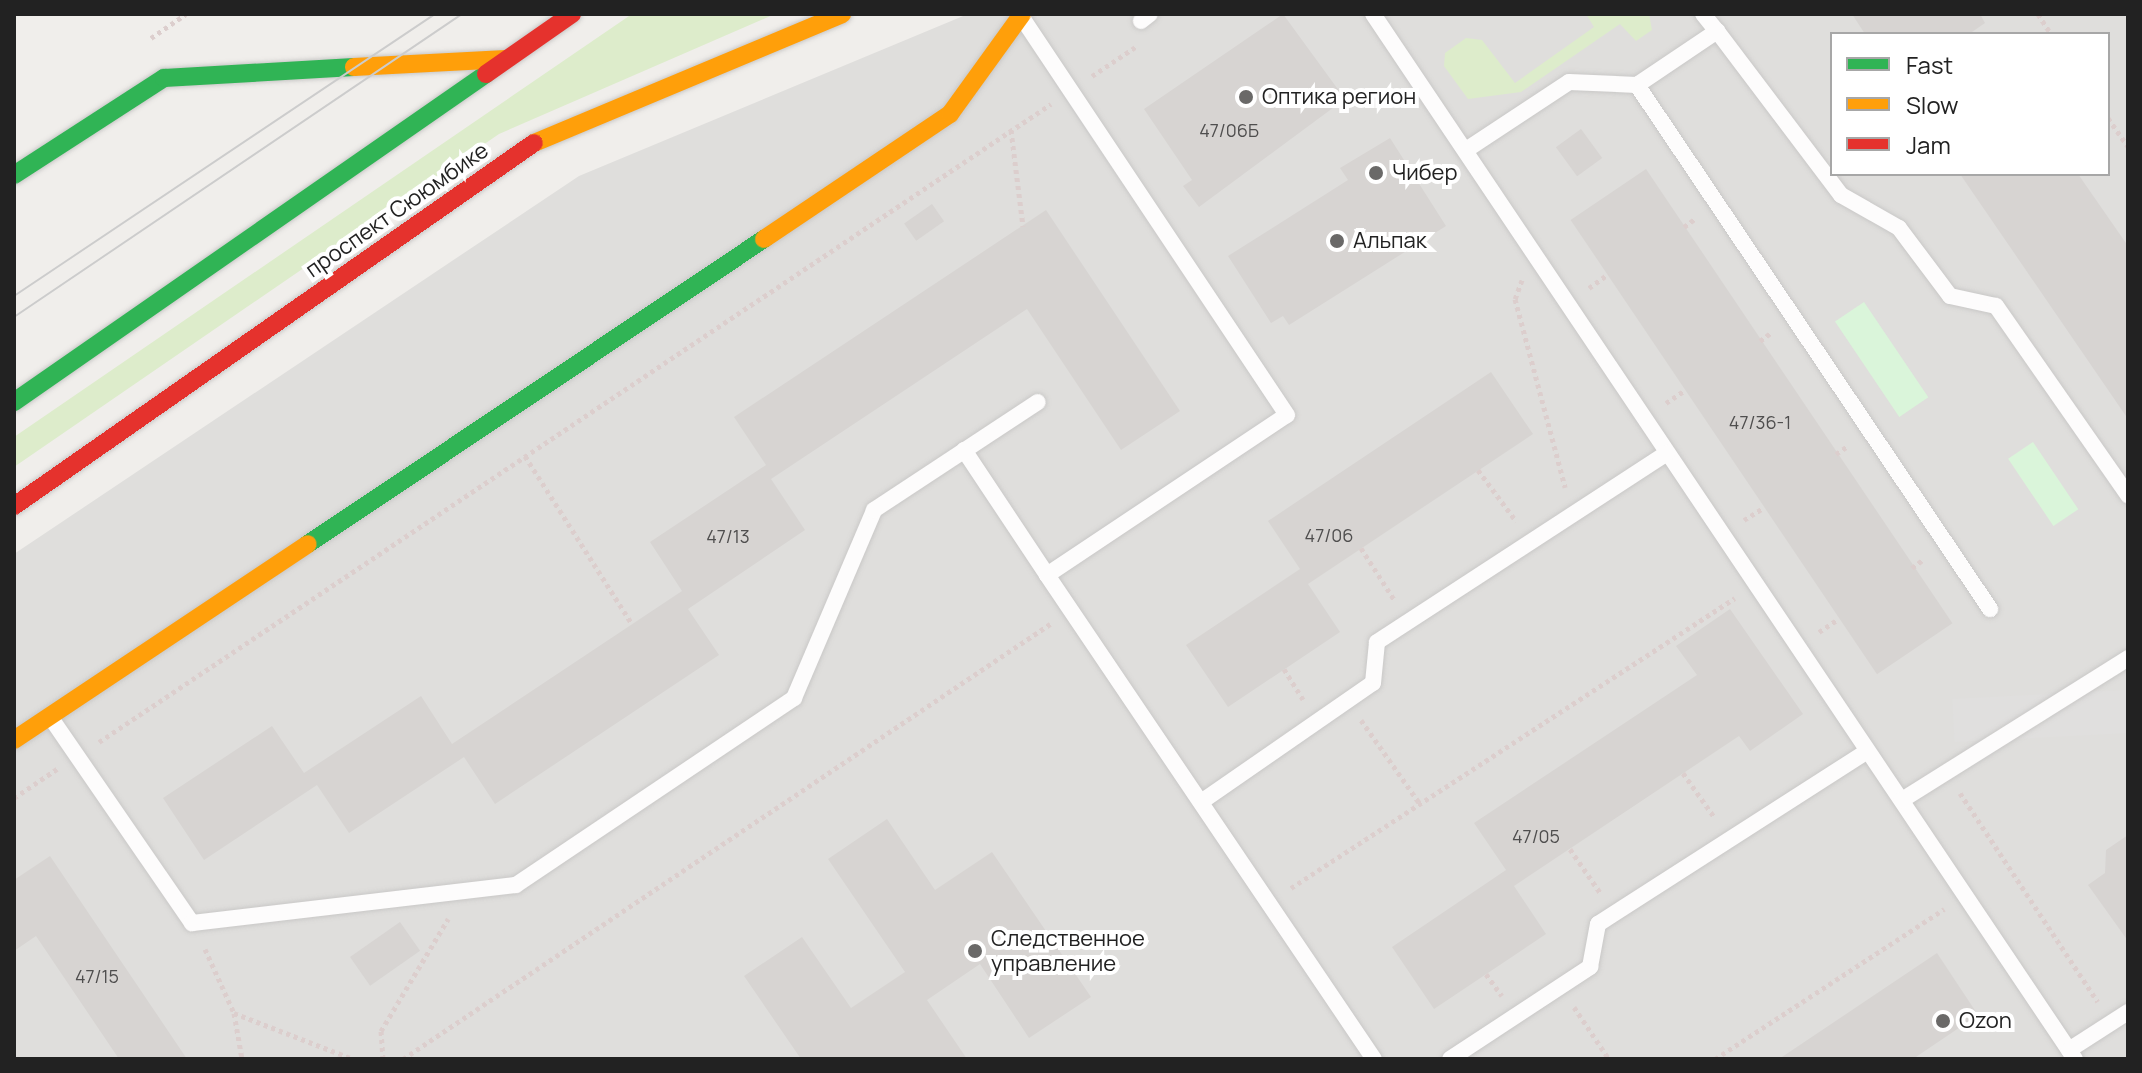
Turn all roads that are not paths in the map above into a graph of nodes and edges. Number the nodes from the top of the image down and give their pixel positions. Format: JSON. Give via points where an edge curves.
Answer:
{"nodes":[{"id":1,"x":572,"y":14,"type":"edge"},
{"id":2,"x":842,"y":14,"type":"edge"},
{"id":3,"x":1373,"y":14,"type":"edge"},
{"id":4,"x":1703,"y":14,"type":"edge"},
{"id":5,"x":1021,"y":15,"type":"edge"},
{"id":6,"x":1717,"y":31,"type":"junction"},
{"id":7,"x":506,"y":59,"type":"junction"},
{"id":8,"x":1637,"y":85,"type":"junction"},
{"id":9,"x":1466,"y":150,"type":"junction"},
{"id":10,"x":14,"y":175,"type":"edge"},
{"id":11,"x":14,"y":402,"type":"edge"},
{"id":12,"x":1038,"y":402,"type":"dead end"},
{"id":13,"x":964,"y":450,"type":"junction"},
{"id":14,"x":1667,"y":453,"type":"junction"},
{"id":15,"x":2128,"y":495,"type":"edge"},
{"id":16,"x":14,"y":506,"type":"edge"},
{"id":17,"x":1047,"y":575,"type":"junction"},
{"id":18,"x":1990,"y":609,"type":"dead end"},
{"id":19,"x":2128,"y":658,"type":"edge"},
{"id":20,"x":50,"y":716,"type":"junction"},
{"id":21,"x":14,"y":740,"type":"edge"},
{"id":22,"x":1867,"y":751,"type":"junction"},
{"id":23,"x":1902,"y":800,"type":"junction"},
{"id":24,"x":1201,"y":802,"type":"junction"},
{"id":25,"x":2128,"y":1012,"type":"edge"},
{"id":26,"x":2072,"y":1054,"type":"edge"},
{"id":27,"x":1374,"y":1059,"type":"edge"},
{"id":28,"x":1450,"y":1059,"type":"edge"}],
"edges":[{"from":1,"to":7,"type":"street"},
{"from":2,"to":16,"type":"street","name":"проспект Сююмбике","via":[[533,144]]},
{"from":3,"to":9,"type":"lane"},
{"from":4,"to":6,"type":"lane"},
{"from":5,"to":17,"type":"lane","via":[[1287,415]]},
{"from":5,"to":20,"type":"street","via":[[950,114]]},
{"from":6,"to":8,"type":"lane"},
{"from":6,"to":15,"type":"lane","via":[[1841,195],[1899,228],[1950,296],[1996,306]]},
{"from":7,"to":10,"type":"street","via":[[164,78]]},
{"from":7,"to":11,"type":"street"},
{"from":8,"to":9,"type":"lane","via":[[1569,82]]},
{"from":8,"to":18,"type":"lane"},
{"from":9,"to":14,"type":"lane"},
{"from":12,"to":13,"type":"lane"},
{"from":13,"to":17,"type":"lane"},
{"from":13,"to":20,"type":"lane","via":[[874,510],[794,698],[516,885],[192,923]]},
{"from":14,"to":22,"type":"lane"},
{"from":14,"to":24,"type":"lane","via":[[1377,642],[1373,683]]},
{"from":17,"to":24,"type":"lane"},
{"from":19,"to":23,"type":"lane"},
{"from":20,"to":21,"type":"street"},
{"from":22,"to":23,"type":"lane"},
{"from":22,"to":28,"type":"lane","via":[[1598,924],[1590,967]]},
{"from":23,"to":26,"type":"lane"},
{"from":24,"to":27,"type":"lane"},
{"from":25,"to":26,"type":"lane"}]}
